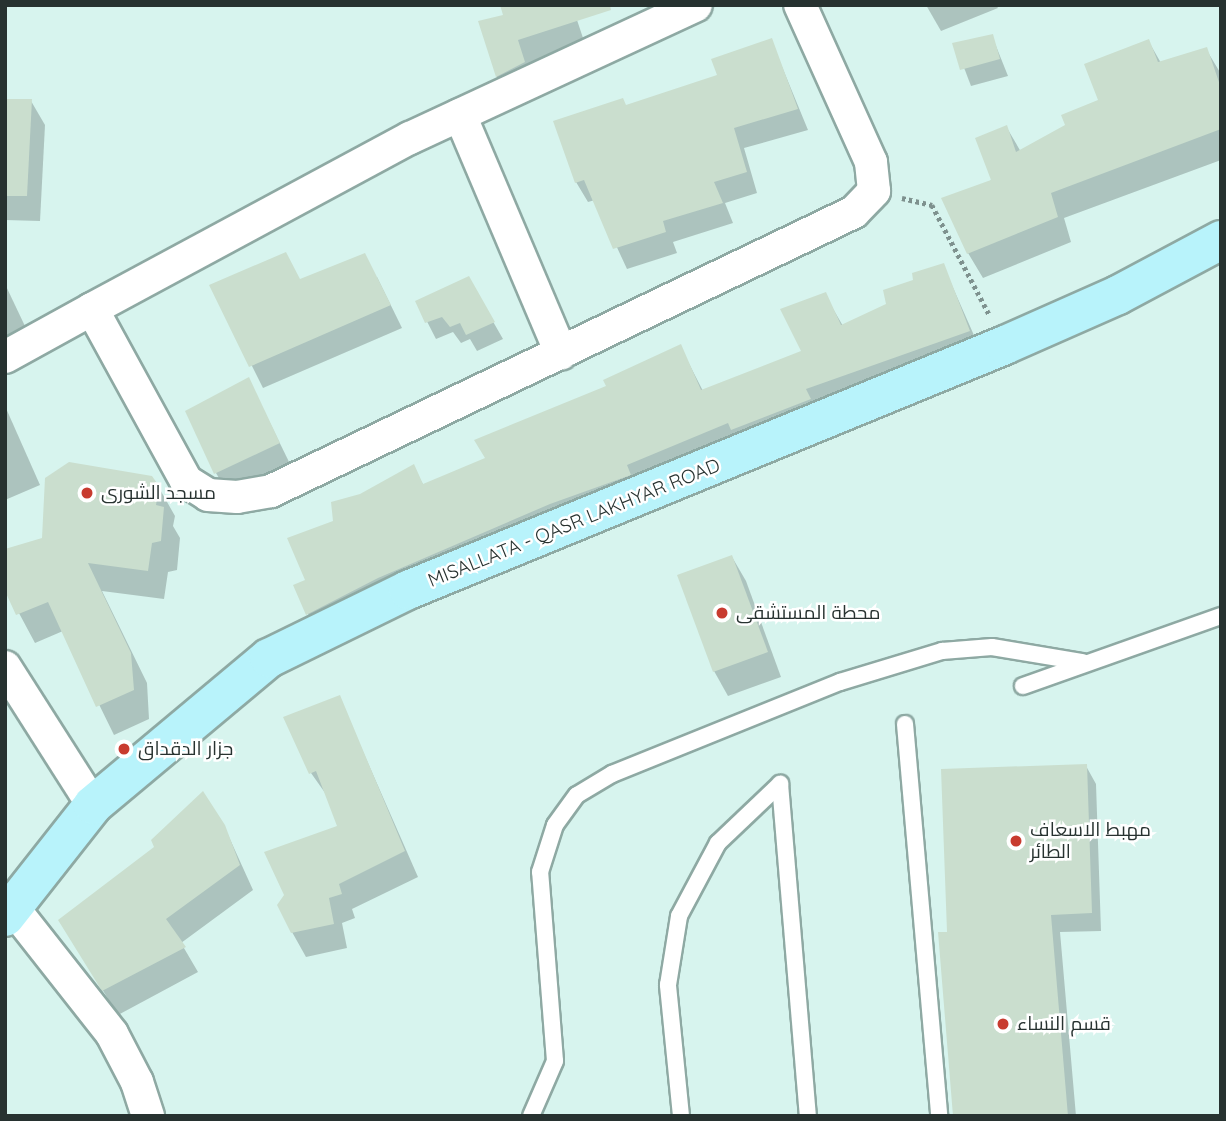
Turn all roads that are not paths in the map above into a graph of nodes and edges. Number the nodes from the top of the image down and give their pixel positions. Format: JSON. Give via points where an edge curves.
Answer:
{"nodes":[{"id":1,"x":696,"y":5,"type":"edge"},
{"id":2,"x":800,"y":5,"type":"edge"},
{"id":3,"x":460,"y":115,"type":"junction"},
{"id":4,"x":1221,"y":240,"type":"edge"},
{"id":5,"x":92,"y":309,"type":"junction"},
{"id":6,"x":561,"y":352,"type":"junction"},
{"id":7,"x":5,"y":357,"type":"edge"},
{"id":8,"x":1221,"y":616,"type":"edge"},
{"id":9,"x":1083,"y":662,"type":"junction"},
{"id":10,"x":7,"y":677,"type":"edge"},
{"id":11,"x":1023,"y":686,"type":"dead end"},
{"id":12,"x":905,"y":724,"type":"dead end"},
{"id":13,"x":93,"y":805,"type":"junction"},
{"id":14,"x":9,"y":913,"type":"edge"},
{"id":15,"x":148,"y":1116,"type":"edge"},
{"id":16,"x":531,"y":1116,"type":"edge"},
{"id":17,"x":681,"y":1116,"type":"edge"},
{"id":18,"x":808,"y":1116,"type":"edge"},
{"id":19,"x":939,"y":1116,"type":"edge"}],
"edges":[{"from":1,"to":3,"type":"street"},
{"from":2,"to":6,"type":"street","via":[[872,162],[874,191],[854,212]]},
{"from":3,"to":5,"type":"street"},
{"from":3,"to":6,"type":"street"},
{"from":4,"to":13,"type":"main road","name":"MISALLATA - QASR LAKHYAR ROAD","via":[[1118,295],[1005,345],[408,590],[269,658]]},
{"from":5,"to":6,"type":"street","via":[[186,481],[208,495],[271,491]]},
{"from":5,"to":7,"type":"street"},
{"from":8,"to":9,"type":"lane"},
{"from":9,"to":11,"type":"lane"},
{"from":9,"to":16,"type":"lane","via":[[992,647],[942,651],[840,682],[612,774],[577,795],[555,825],[540,872],[555,1061]]},
{"from":10,"to":13,"type":"street"},
{"from":12,"to":19,"type":"lane"},
{"from":13,"to":14,"type":"main road","name":"MISALLATA - QASR LAKHYAR ROAD"},
{"from":14,"to":15,"type":"street","via":[[112,1034],[137,1082]]},
{"from":17,"to":18,"type":"lane","via":[[668,985],[679,916],[718,843],[780,784]]}]}
